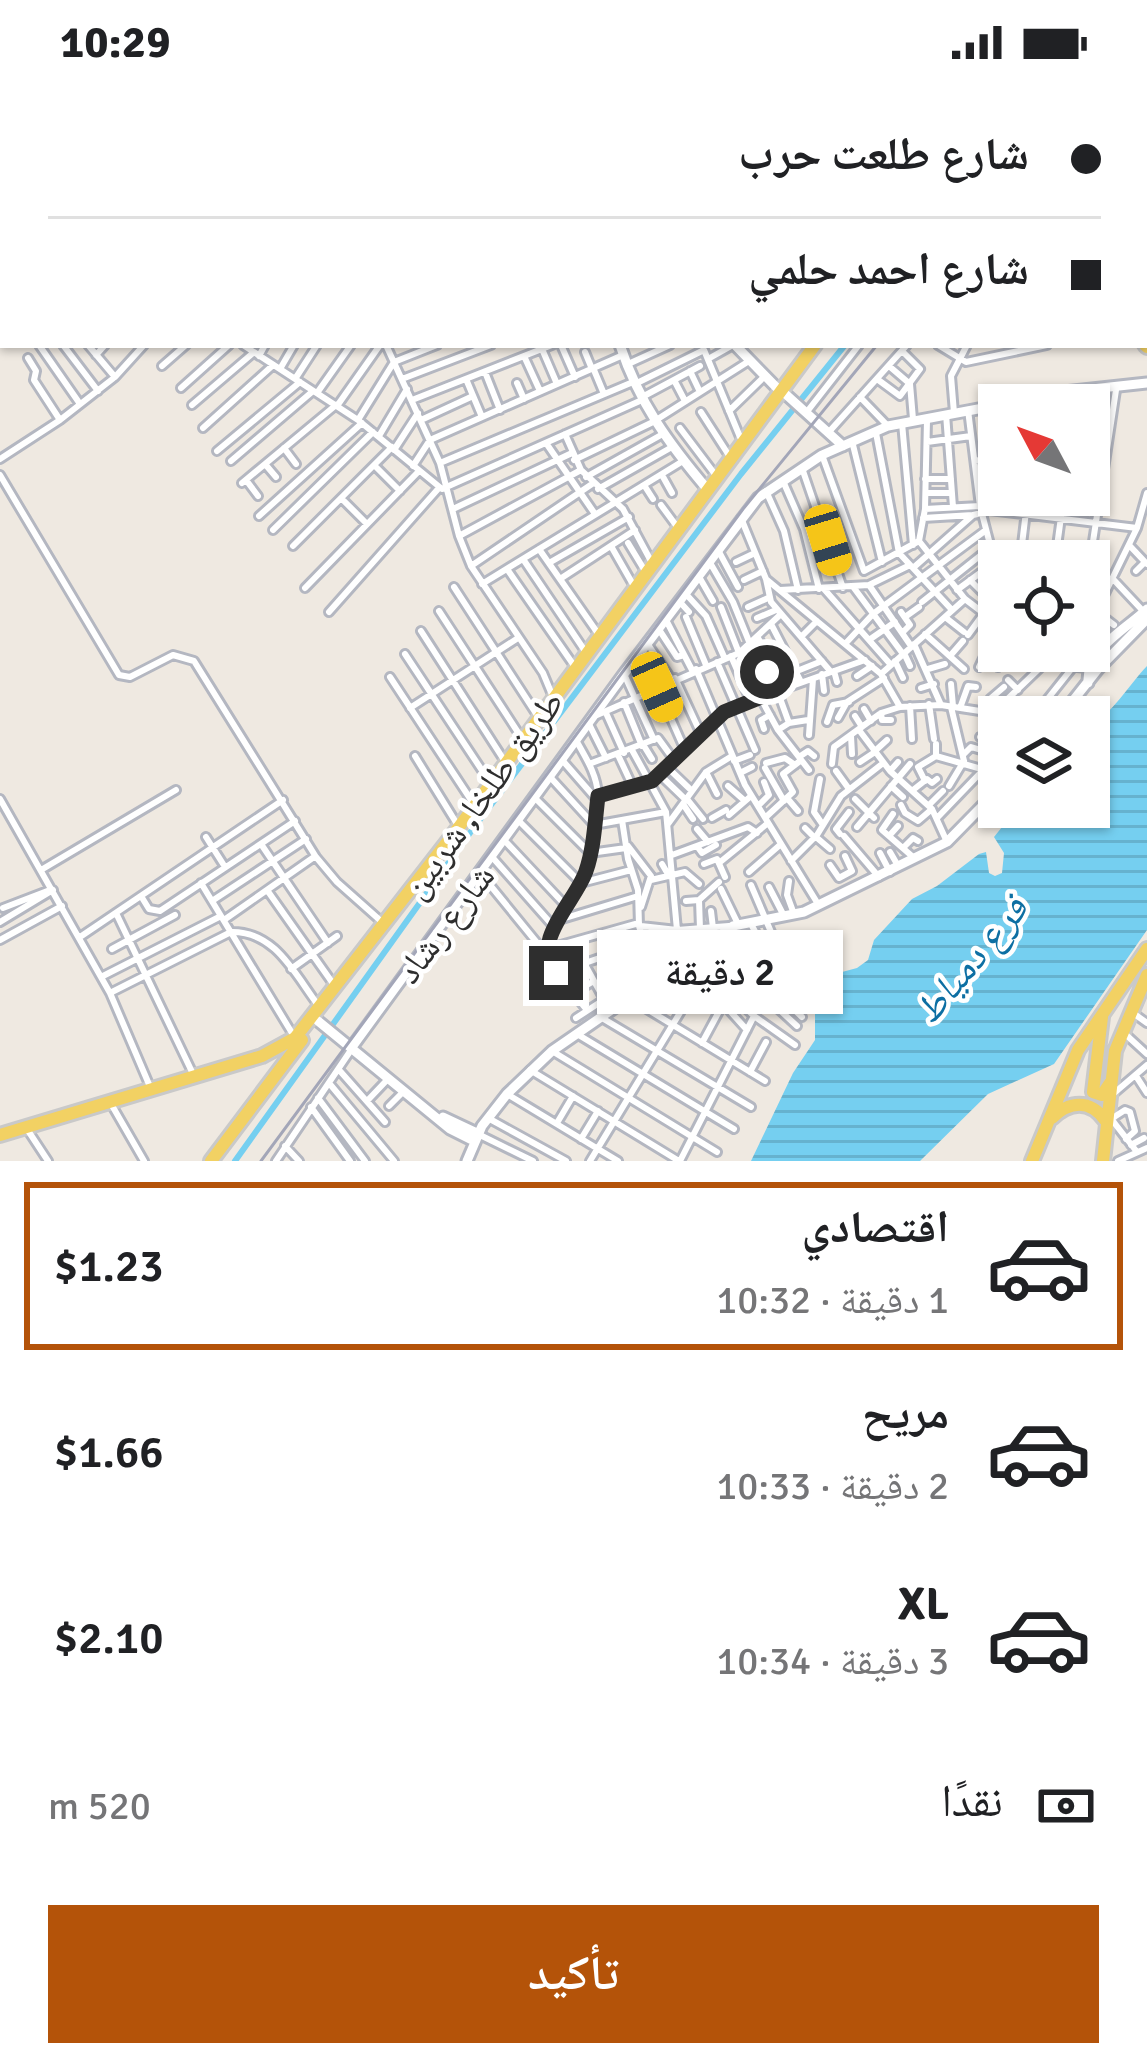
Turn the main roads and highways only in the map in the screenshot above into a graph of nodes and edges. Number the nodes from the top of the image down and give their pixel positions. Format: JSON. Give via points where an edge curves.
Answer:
{"nodes":[{"id":1,"x":809,"y":348,"type":"edge"},
{"id":2,"x":782,"y":395,"type":"junction"},
{"id":3,"x":706,"y":488,"type":"junction"},
{"id":4,"x":1147,"y":949,"type":"edge"},
{"id":5,"x":358,"y":962,"type":"junction"},
{"id":6,"x":1147,"y":975,"type":"edge"},
{"id":7,"x":1111,"y":1000,"type":"junction"},
{"id":8,"x":320,"y":1018,"type":"junction"},
{"id":9,"x":262,"y":1056,"type":"junction"},
{"id":10,"x":275,"y":1072,"type":"junction"},
{"id":11,"x":1110,"y":1082,"type":"junction"},
{"id":12,"x":1108,"y":1118,"type":"junction"},
{"id":13,"x":1048,"y":1122,"type":"junction"},
{"id":14,"x":0,"y":1135,"type":"edge"},
{"id":15,"x":211,"y":1161,"type":"edge"},
{"id":16,"x":1032,"y":1161,"type":"edge"},
{"id":17,"x":1103,"y":1161,"type":"edge"}],
"edges":[{"from":1,"to":2,"type":"main road","name":"طريق طلخا, شربين"},
{"from":2,"to":3,"type":"main road","name":"طريق طلخا, شربين"},
{"from":2,"to":3,"type":"main road","name":"طريق طلخا, شربين"},
{"from":3,"to":5,"type":"main road","name":"طريق طلخا, شربين"},
{"from":4,"to":7,"type":"main road"},
{"from":5,"to":8,"type":"main road"},
{"from":5,"to":8,"type":"main road","name":"طريق طلخا, شربين"},
{"from":6,"to":11,"type":"main road","via":[[1121,1031]]},
{"from":7,"to":11,"type":"main road","via":[[1096,1044],[1093,1092],[1102,1095]]},
{"from":7,"to":13,"type":"main road","via":[[1066,1073]]},
{"from":8,"to":9,"type":"main road","name":"طريق طلخا, شربين"},
{"from":8,"to":10,"type":"main road"},
{"from":9,"to":10,"type":"main road"},
{"from":9,"to":14,"type":"main road","name":"طريق طلخا, شربين"},
{"from":10,"to":15,"type":"main road"},
{"from":11,"to":12,"type":"main road"},
{"from":12,"to":13,"type":"main road","via":[[1080,1104]]},
{"from":12,"to":17,"type":"main road"},
{"from":13,"to":16,"type":"main road"}]}
